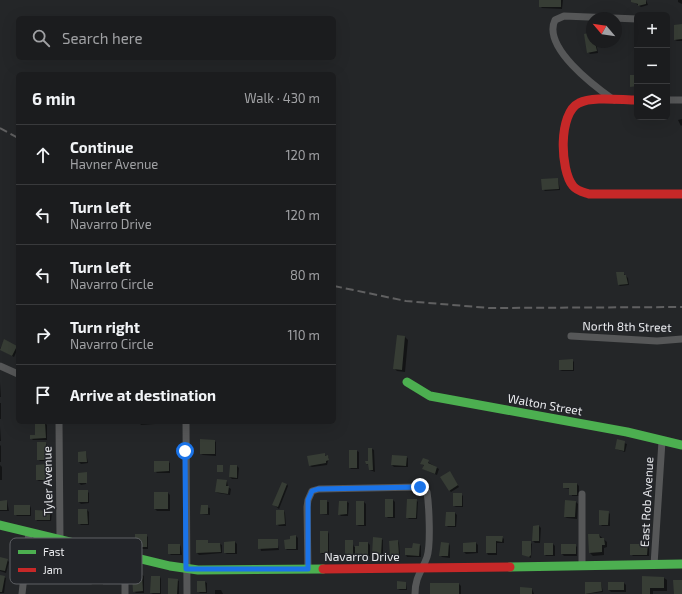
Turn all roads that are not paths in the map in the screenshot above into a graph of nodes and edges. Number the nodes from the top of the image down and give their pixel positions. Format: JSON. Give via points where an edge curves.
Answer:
{"nodes":[{"id":1,"x":634,"y":19,"type":"edge"},
{"id":2,"x":614,"y":100,"type":"junction"},
{"id":3,"x":634,"y":100,"type":"edge"},
{"id":4,"x":670,"y":100,"type":"edge"},
{"id":5,"x":682,"y":100,"type":"edge"},
{"id":6,"x":682,"y":194,"type":"edge"},
{"id":7,"x":571,"y":336,"type":"dead end"},
{"id":8,"x":682,"y":339,"type":"edge"},
{"id":9,"x":0,"y":366,"type":"edge"},
{"id":10,"x":16,"y":373,"type":"edge"},
{"id":11,"x":407,"y":382,"type":"dead end"},
{"id":12,"x":59,"y":424,"type":"edge"},
{"id":13,"x":186,"y":424,"type":"edge"},
{"id":14,"x":662,"y":441,"type":"junction"},
{"id":15,"x":682,"y":445,"type":"edge"},
{"id":16,"x":582,"y":494,"type":"dead end"},
{"id":17,"x":0,"y":525,"type":"edge"},
{"id":18,"x":30,"y":532,"type":"junction"},
{"id":19,"x":29,"y":538,"type":"edge"},
{"id":20,"x":56,"y":538,"type":"edge"},
{"id":21,"x":60,"y":538,"type":"edge"},
{"id":22,"x":142,"y":559,"type":"edge"},
{"id":23,"x":682,"y":564,"type":"edge"},
{"id":24,"x":654,"y":565,"type":"junction"},
{"id":25,"x":582,"y":566,"type":"junction"},
{"id":26,"x":421,"y":568,"type":"junction"},
{"id":27,"x":186,"y":569,"type":"junction"},
{"id":28,"x":308,"y":569,"type":"junction"},
{"id":29,"x":23,"y":584,"type":"edge"},
{"id":30,"x":22,"y":594,"type":"edge"},
{"id":31,"x":187,"y":594,"type":"edge"},
{"id":32,"x":415,"y":594,"type":"edge"}],
"edges":[{"from":1,"to":2,"type":"street","via":[[564,16],[554,20],[552,25],[554,39],[569,60],[592,85]]},
{"from":2,"to":3,"type":"street"},
{"from":2,"to":6,"type":"street","via":[[580,102],[568,112],[564,131],[564,151],[571,184],[581,192],[589,194]]},
{"from":4,"to":5,"type":"street"},
{"from":7,"to":8,"type":"street","name":"North 8th Street","via":[[657,341]]},
{"from":9,"to":10,"type":"street"},
{"from":11,"to":14,"type":"street","name":"Walton Street","via":[[430,396],[627,432]]},
{"from":12,"to":21,"type":"street","name":"Tyler Avenue"},
{"from":13,"to":27,"type":"street"},
{"from":14,"to":15,"type":"street","name":"Walton Street"},
{"from":14,"to":24,"type":"street","name":"East Rob Avenue"},
{"from":16,"to":25,"type":"street"},
{"from":17,"to":18,"type":"street","name":"Navarro Drive"},
{"from":18,"to":19,"type":"street"},
{"from":18,"to":20,"type":"street","name":"Navarro Drive"},
{"from":22,"to":27,"type":"street","name":"Navarro Drive"},
{"from":23,"to":24,"type":"street","name":"Navarro Drive"},
{"from":24,"to":25,"type":"street","name":"Navarro Drive"},
{"from":25,"to":26,"type":"street","name":"Navarro Drive"},
{"from":26,"to":28,"type":"street","name":"Navarro Drive"},
{"from":26,"to":28,"type":"street","via":[[428,551],[426,492],[420,487],[371,487],[312,491],[308,500]]},
{"from":26,"to":32,"type":"street","via":[[416,580]]},
{"from":27,"to":28,"type":"street","name":"Navarro Drive"},
{"from":27,"to":31,"type":"street"},
{"from":29,"to":30,"type":"street"}]}
